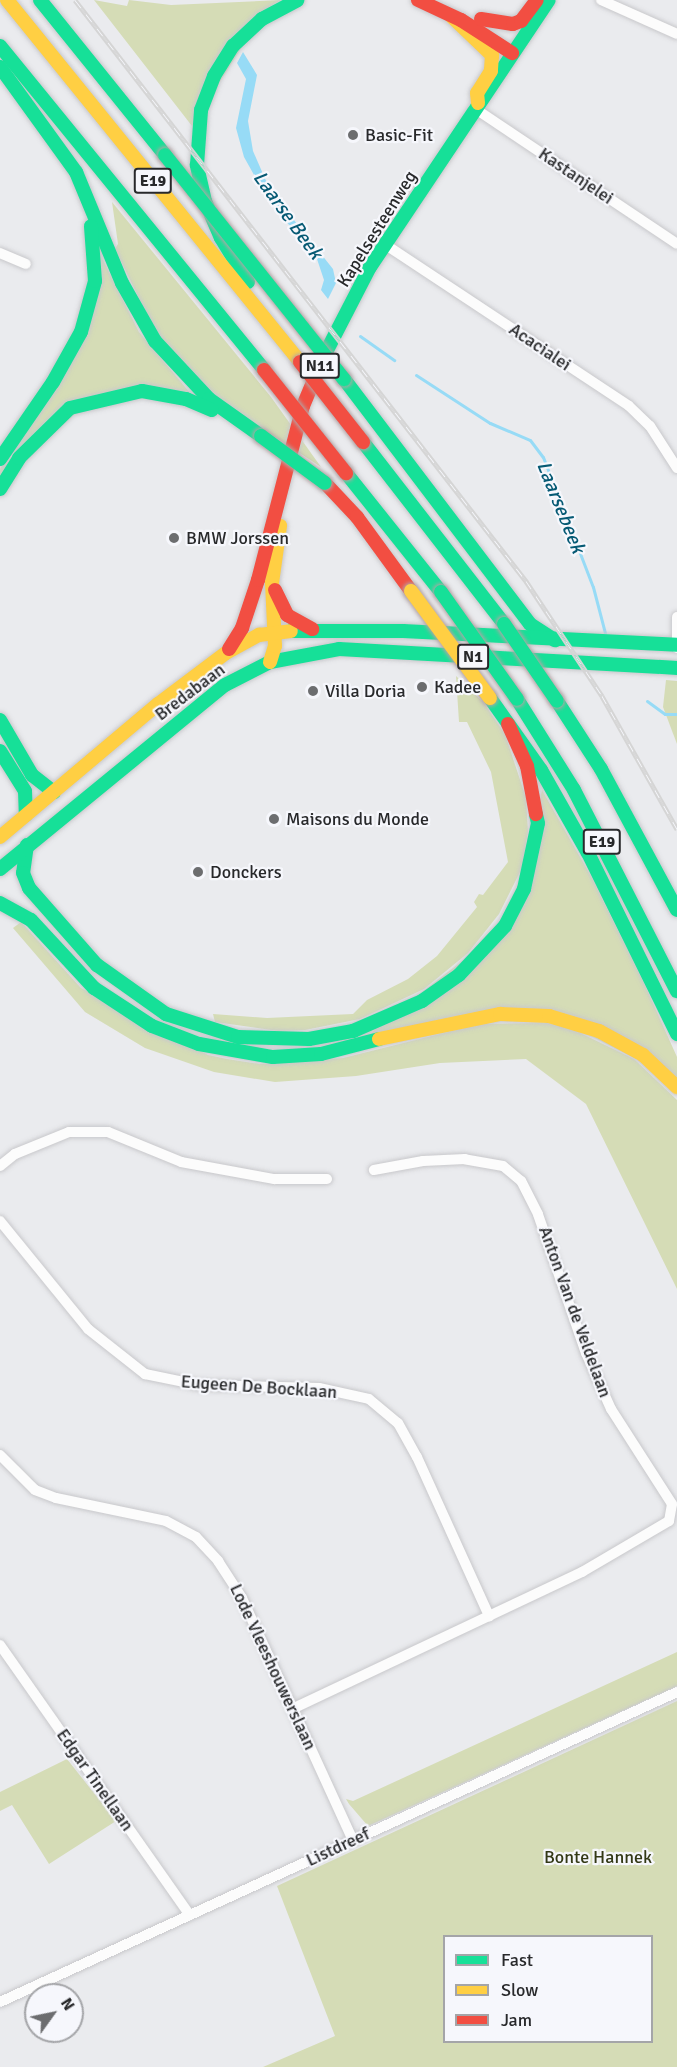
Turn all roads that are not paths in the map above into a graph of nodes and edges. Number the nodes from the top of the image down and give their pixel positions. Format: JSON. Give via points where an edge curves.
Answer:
{"nodes":[{"id":1,"x":7,"y":0,"type":"edge"},
{"id":2,"x":40,"y":0,"type":"edge"},
{"id":3,"x":297,"y":0,"type":"edge"},
{"id":4,"x":417,"y":0,"type":"edge"},
{"id":5,"x":449,"y":0,"type":"edge"},
{"id":6,"x":537,"y":0,"type":"edge"},
{"id":7,"x":549,"y":0,"type":"edge"},
{"id":8,"x":601,"y":0,"type":"edge"},
{"id":9,"x":451,"y":16,"type":"junction"},
{"id":10,"x":481,"y":19,"type":"junction"},
{"id":11,"x":677,"y":34,"type":"edge"},
{"id":12,"x":0,"y":46,"type":"edge"},
{"id":13,"x":515,"y":49,"type":"junction"},
{"id":14,"x":0,"y":67,"type":"edge"},
{"id":15,"x":476,"y":105,"type":"junction"},
{"id":16,"x":62,"y":150,"type":"junction"},
{"id":17,"x":677,"y":244,"type":"edge"},
{"id":18,"x":386,"y":245,"type":"junction"},
{"id":19,"x":0,"y":253,"type":"edge"},
{"id":20,"x":26,"y":264,"type":"dead end"},
{"id":21,"x":300,"y":362,"type":"junction"},
{"id":22,"x":226,"y":415,"type":"junction"},
{"id":23,"x":0,"y":459,"type":"edge"},
{"id":24,"x":677,"y":468,"type":"edge"},
{"id":25,"x":0,"y":489,"type":"edge"},
{"id":26,"x":281,"y":498,"type":"junction"},
{"id":27,"x":258,"y":580,"type":"junction"},
{"id":28,"x":272,"y":583,"type":"junction"},
{"id":29,"x":677,"y":617,"type":"edge"},
{"id":30,"x":312,"y":629,"type":"junction"},
{"id":31,"x":446,"y":633,"type":"junction"},
{"id":32,"x":267,"y":634,"type":"junction"},
{"id":33,"x":555,"y":640,"type":"junction"},
{"id":34,"x":676,"y":646,"type":"edge"},
{"id":35,"x":226,"y":653,"type":"junction"},
{"id":36,"x":446,"y":655,"type":"junction"},
{"id":37,"x":270,"y":662,"type":"junction"},
{"id":38,"x":677,"y":668,"type":"edge"},
{"id":39,"x":0,"y":720,"type":"edge"},
{"id":40,"x":508,"y":724,"type":"junction"},
{"id":41,"x":0,"y":751,"type":"edge"},
{"id":42,"x":104,"y":751,"type":"junction"},
{"id":43,"x":121,"y":769,"type":"junction"},
{"id":44,"x":54,"y":792,"type":"junction"},
{"id":45,"x":26,"y":815,"type":"junction"},
{"id":46,"x":0,"y":837,"type":"edge"},
{"id":47,"x":27,"y":845,"type":"junction"},
{"id":48,"x":0,"y":869,"type":"edge"},
{"id":49,"x":0,"y":903,"type":"edge"},
{"id":50,"x":677,"y":910,"type":"edge"},
{"id":51,"x":677,"y":991,"type":"edge"},
{"id":52,"x":677,"y":1035,"type":"edge"},
{"id":53,"x":677,"y":1088,"type":"edge"},
{"id":54,"x":0,"y":1166,"type":"edge"},
{"id":55,"x":374,"y":1170,"type":"dead end"},
{"id":56,"x":327,"y":1179,"type":"dead end"},
{"id":57,"x":0,"y":1221,"type":"edge"},
{"id":58,"x":0,"y":1455,"type":"edge"},
{"id":59,"x":489,"y":1616,"type":"junction"},
{"id":60,"x":0,"y":1645,"type":"edge"},
{"id":61,"x":677,"y":1692,"type":"edge"},
{"id":62,"x":292,"y":1709,"type":"junction"},
{"id":63,"x":353,"y":1840,"type":"junction"},
{"id":64,"x":190,"y":1915,"type":"junction"},
{"id":65,"x":0,"y":2002,"type":"edge"}],
"edges":[{"from":1,"to":21,"type":"main road","number":"E19"},
{"from":2,"to":33,"type":"main road","bridge":true,"via":[[344,379],[530,624]]},
{"from":3,"to":21,"type":"main road","via":[[262,19],[223,59],[201,110],[197,165],[205,201],[221,238]]},
{"from":4,"to":9,"type":"main road"},
{"from":5,"to":10,"type":"main road"},
{"from":6,"to":10,"type":"main road","via":[[513,24]]},
{"from":7,"to":13,"type":"main road","name":"Kapelsesteenweg","number":"N11"},
{"from":8,"to":11,"type":"street"},
{"from":9,"to":13,"type":"main road"},
{"from":9,"to":15,"type":"main road","via":[[492,56],[491,71],[477,93]]},
{"from":10,"to":13,"type":"main road"},
{"from":12,"to":51,"type":"main road","number":"E19","bridge":true,"via":[[441,592],[517,699],[600,838]]},
{"from":13,"to":15,"type":"main road","name":"Kapelsesteenweg","number":"N11"},
{"from":14,"to":16,"type":"main road"},
{"from":15,"to":17,"type":"street","name":"Kastanjelei"},
{"from":15,"to":18,"type":"main road","name":"Kapelsesteenweg","number":"N11"},
{"from":16,"to":22,"type":"main road","via":[[87,195],[138,315],[173,364]]},
{"from":16,"to":23,"type":"main road","via":[[92,230],[96,265],[92,299],[73,347]]},
{"from":18,"to":24,"type":"street","name":"Acacialei","via":[[629,406],[650,426]]},
{"from":18,"to":26,"type":"main road","name":"Kapelsesteenweg","number":"N11","via":[[322,360],[303,406]]},
{"from":19,"to":20,"type":"street"},
{"from":21,"to":50,"type":"main road","number":"E19","bridge":true,"via":[[483,595],[557,701],[601,769]]},
{"from":22,"to":25,"type":"main road","via":[[186,399],[142,391],[70,408],[19,458]]},
{"from":22,"to":40,"type":"main road","bridge":true,"via":[[325,483],[357,517]]},
{"from":26,"to":27,"type":"main road","name":"Kapelsesteenweg","number":"N11"},
{"from":26,"to":28,"type":"main road","name":"Kapelsesteenweg","number":"N11"},
{"from":27,"to":32,"type":"main road","name":"Kapelsesteenweg","number":"N11"},
{"from":27,"to":35,"type":"main road","name":"Kapelsesteenweg","number":"N11","via":[[242,628]]},
{"from":28,"to":30,"type":"main road","via":[[287,615]]},
{"from":28,"to":32,"type":"main road","name":"Kapelsesteenweg","number":"N11"},
{"from":29,"to":34,"type":"street"},
{"from":30,"to":31,"type":"main road","name":"Bredabaan","number":"N1"},
{"from":30,"to":32,"type":"main road","name":"Bredabaan","number":"N1"},
{"from":31,"to":33,"type":"main road","name":"Bredabaan","number":"N1"},
{"from":31,"to":36,"type":"street"},
{"from":32,"to":35,"type":"main road","name":"Bredabaan","number":"N1"},
{"from":32,"to":37,"type":"main road","name":"Kapelsesteenweg","number":"N11"},
{"from":33,"to":34,"type":"main road","name":"Bredabaan","number":"N1"},
{"from":35,"to":42,"type":"main road","name":"Bredabaan","number":"N1"},
{"from":36,"to":37,"type":"main road","name":"Bredabaan","number":"N1","via":[[339,649]]},
{"from":36,"to":38,"type":"main road","name":"Bredabaan","number":"N1"},
{"from":37,"to":43,"type":"main road","name":"Bredabaan","number":"N1","via":[[225,685]]},
{"from":39,"to":44,"type":"main road","via":[[32,775]]},
{"from":40,"to":47,"type":"main road","via":[[527,766],[538,823],[524,889],[505,926],[459,975],[422,1001],[353,1031],[309,1039],[271,1040],[238,1036],[166,1014],[97,965],[28,888],[23,873]]},
{"from":40,"to":52,"type":"main road","via":[[541,770],[588,853]]},
{"from":41,"to":45,"type":"main road","via":[[25,791]]},
{"from":42,"to":43,"type":"main road","via":[[111,749],[120,754]]},
{"from":42,"to":44,"type":"main road","name":"Bredabaan","number":"N1"},
{"from":43,"to":47,"type":"main road","name":"Bredabaan","number":"N1"},
{"from":44,"to":45,"type":"main road","name":"Bredabaan","number":"N1"},
{"from":45,"to":46,"type":"main road","name":"Bredabaan","number":"N1"},
{"from":47,"to":48,"type":"main road","name":"Bredabaan","number":"N1"},
{"from":49,"to":53,"type":"main road","via":[[31,920],[94,988],[152,1026],[199,1044],[273,1057],[321,1054],[447,1022],[500,1014],[549,1016],[573,1020],[608,1035],[643,1055]]},
{"from":54,"to":56,"type":"street","via":[[15,1154],[69,1132],[108,1132],[181,1162],[274,1179]]},
{"from":55,"to":59,"type":"street","name":"Anton Van de Veldelaan","via":[[423,1161],[465,1159],[503,1166],[521,1181],[538,1214],[586,1353],[611,1409],[672,1504],[669,1521],[582,1572]]},
{"from":57,"to":59,"type":"street","name":"Eugeen De Bocklaan","via":[[88,1329],[145,1374],[198,1385],[319,1388],[369,1399],[398,1424],[417,1457]]},
{"from":58,"to":62,"type":"street","name":"Lode Vleeshouwerslaan","via":[[35,1490],[166,1521],[196,1538],[232,1579]]},
{"from":59,"to":62,"type":"street","name":"Anton Van de Veldelaan"},
{"from":60,"to":64,"type":"street","name":"Edgar Tinellaan"},
{"from":61,"to":63,"type":"street","name":"Listdreef"},
{"from":62,"to":63,"type":"street","name":"Lode Vleeshouwerslaan"},
{"from":63,"to":64,"type":"street","name":"Listdreef"},
{"from":64,"to":65,"type":"street","name":"Listdreef"}]}
